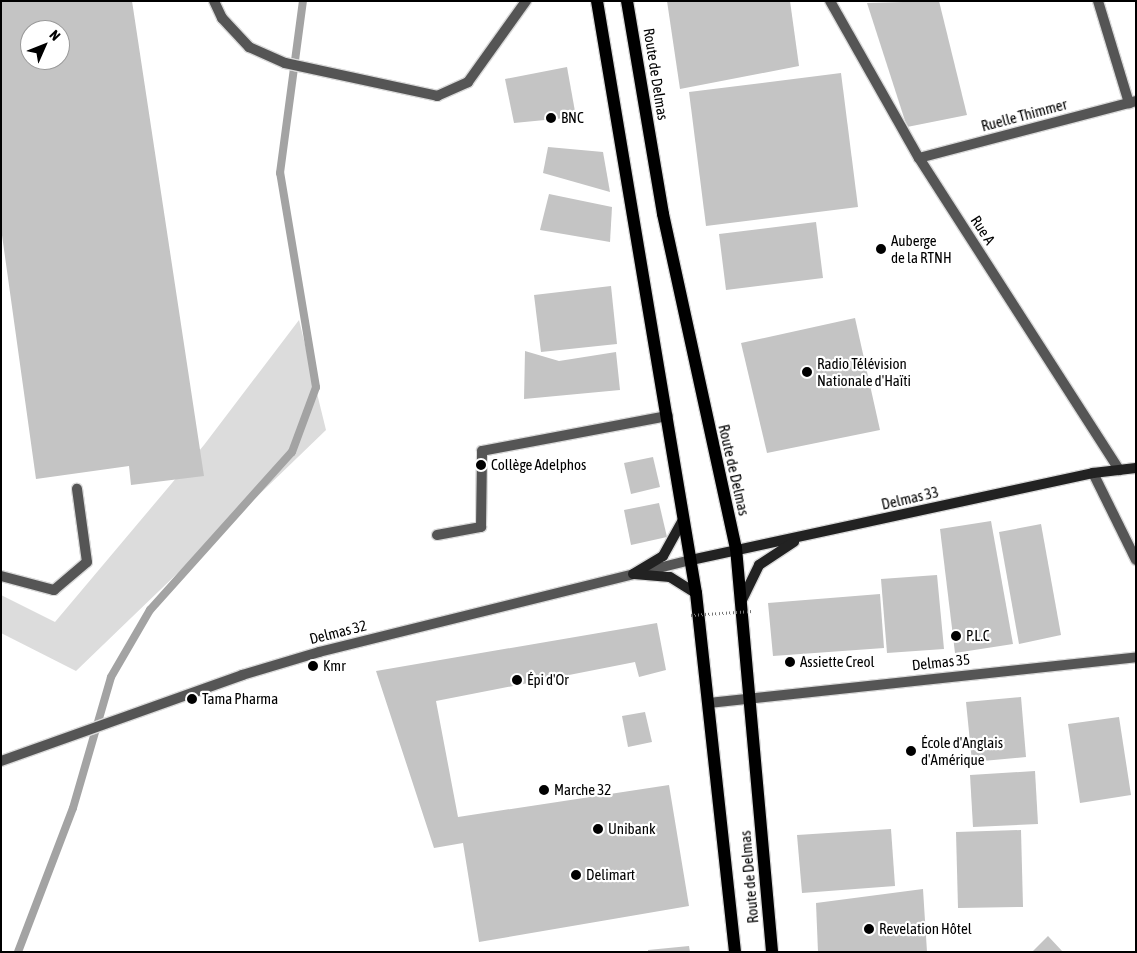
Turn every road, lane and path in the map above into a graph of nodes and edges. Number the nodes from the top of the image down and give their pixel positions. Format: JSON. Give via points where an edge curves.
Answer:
{"nodes":[{"id":1,"x":214,"y":1,"type":"edge"},
{"id":2,"x":526,"y":1,"type":"edge"},
{"id":3,"x":597,"y":1,"type":"edge"},
{"id":4,"x":627,"y":1,"type":"edge"},
{"id":5,"x":830,"y":1,"type":"edge"},
{"id":6,"x":1098,"y":1,"type":"edge"},
{"id":7,"x":1132,"y":102,"type":"edge"},
{"id":8,"x":919,"y":158,"type":"junction"},
{"id":9,"x":668,"y":416,"type":"junction"},
{"id":10,"x":1136,"y":468,"type":"edge"},
{"id":11,"x":1119,"y":470,"type":"junction"},
{"id":12,"x":1093,"y":473,"type":"junction"},
{"id":13,"x":77,"y":489,"type":"dead end"},
{"id":14,"x":684,"y":518,"type":"junction"},
{"id":15,"x":437,"y":535,"type":"dead end"},
{"id":16,"x":800,"y":539,"type":"junction"},
{"id":17,"x":736,"y":548,"type":"junction"},
{"id":18,"x":691,"y":560,"type":"junction"},
{"id":19,"x":1136,"y":560,"type":"edge"},
{"id":20,"x":633,"y":574,"type":"junction"},
{"id":21,"x":1,"y":576,"type":"edge"},
{"id":22,"x":696,"y":593,"type":"junction"},
{"id":23,"x":742,"y":600,"type":"junction"},
{"id":24,"x":752,"y":611,"type":"dead end"},
{"id":25,"x":691,"y":615,"type":"dead end"},
{"id":26,"x":1136,"y":657,"type":"edge"},
{"id":27,"x":748,"y":698,"type":"junction"},
{"id":28,"x":709,"y":702,"type":"junction"},
{"id":29,"x":1,"y":761,"type":"edge"},
{"id":30,"x":735,"y":952,"type":"edge"},
{"id":31,"x":772,"y":952,"type":"edge"}],
"edges":[{"from":1,"to":2,"type":"street","via":[[222,18],[249,47],[285,63],[437,96],[468,82]]},
{"from":3,"to":9,"type":"main road","name":"Route de Delmas"},
{"from":4,"to":17,"type":"main road","name":"Route de Delmas","via":[[663,214]]},
{"from":5,"to":8,"type":"street","name":"Rue A"},
{"from":6,"to":7,"type":"street"},
{"from":7,"to":8,"type":"street","name":"Ruelle Thimmer"},
{"from":8,"to":11,"type":"street","name":"Rue A"},
{"from":9,"to":14,"type":"main road","name":"Route de Delmas"},
{"from":9,"to":15,"type":"street","via":[[482,451],[481,527]]},
{"from":10,"to":11,"type":"main road","name":"Delmas 33"},
{"from":11,"to":12,"type":"main road","name":"Delmas 33"},
{"from":12,"to":16,"type":"main road","name":"Delmas 33"},
{"from":12,"to":19,"type":"street"},
{"from":13,"to":21,"type":"street","via":[[88,562],[54,590]]},
{"from":14,"to":18,"type":"main road","name":"Route de Delmas"},
{"from":14,"to":20,"type":"main road","via":[[663,556]]},
{"from":16,"to":17,"type":"main road","name":"Delmas 33"},
{"from":16,"to":23,"type":"main road","via":[[759,565]]},
{"from":17,"to":18,"type":"main road","name":"Delmas 33"},
{"from":17,"to":23,"type":"main road","name":"Route de Delmas"},
{"from":18,"to":20,"type":"street","name":"Delmas 32"},
{"from":18,"to":22,"type":"main road","name":"Route de Delmas"},
{"from":20,"to":22,"type":"main road","via":[[670,577]]},
{"from":20,"to":29,"type":"street","name":"Delmas 32","via":[[319,652]]},
{"from":22,"to":28,"type":"main road","name":"Route de Delmas"},
{"from":23,"to":27,"type":"main road","name":"Route de Delmas"},
{"from":24,"to":25,"type":"path","bridge":true},
{"from":26,"to":27,"type":"street","name":"Delmas 35"},
{"from":27,"to":28,"type":"street","name":"Delmas 35"},
{"from":27,"to":31,"type":"main road","name":"Route de Delmas"},
{"from":28,"to":30,"type":"main road","name":"Route de Delmas"}]}
